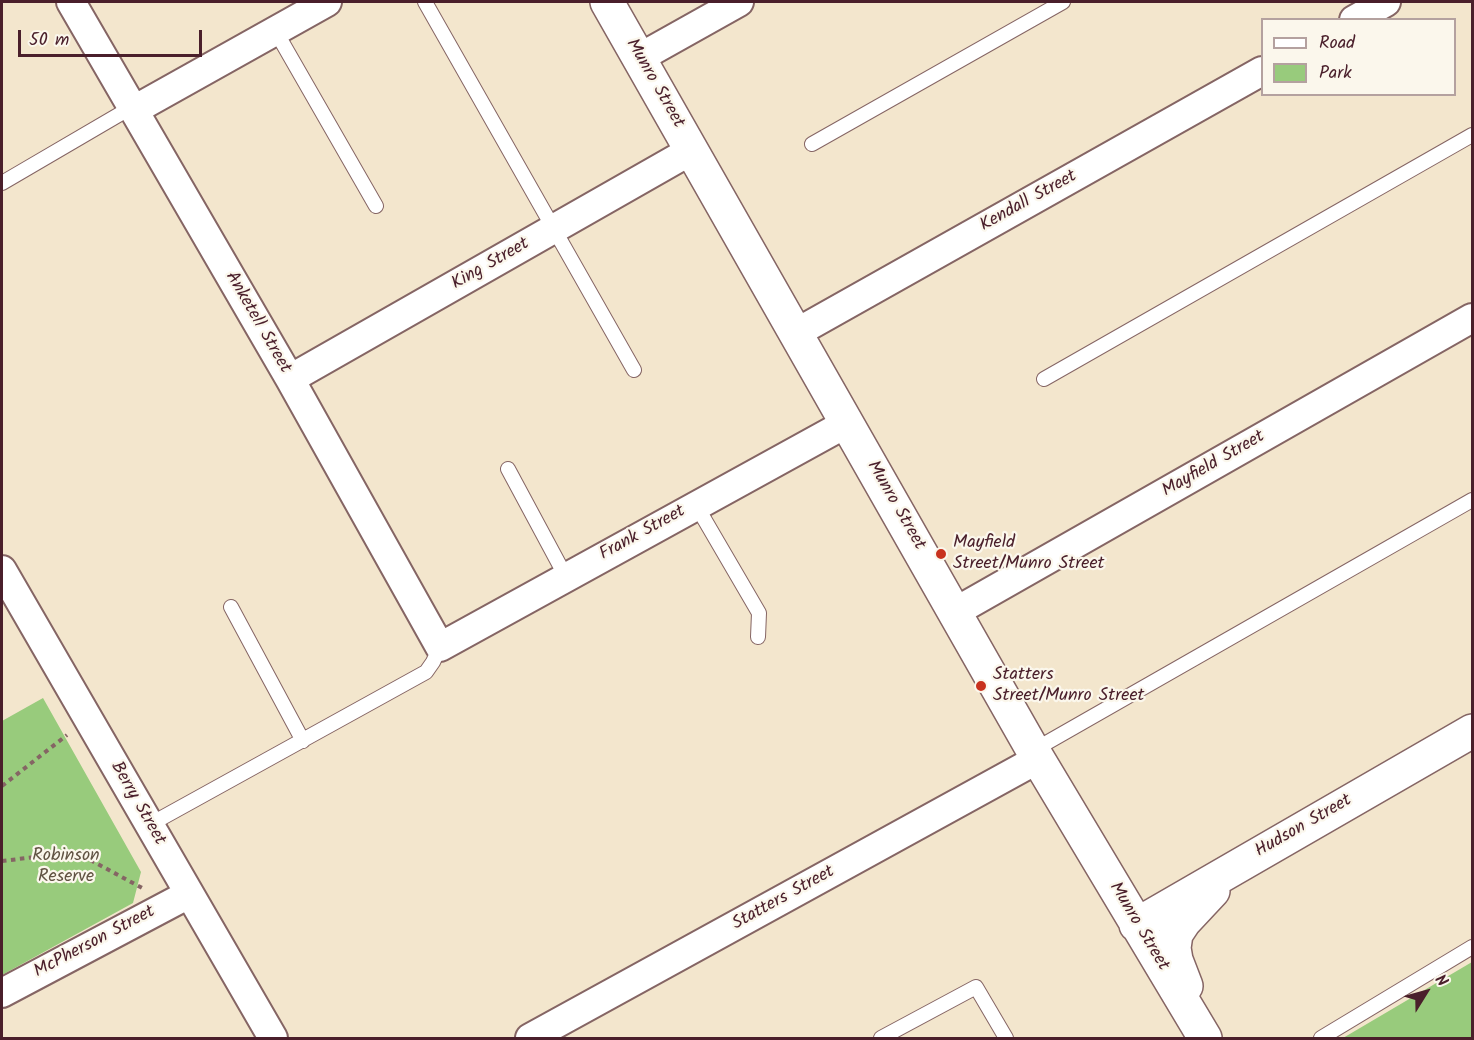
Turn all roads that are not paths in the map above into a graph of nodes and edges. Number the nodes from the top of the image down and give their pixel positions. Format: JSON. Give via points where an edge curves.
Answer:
{"nodes":[{"id":1,"x":71,"y":2,"type":"edge"},
{"id":2,"x":327,"y":2,"type":"edge"},
{"id":3,"x":425,"y":2,"type":"edge"},
{"id":4,"x":607,"y":2,"type":"edge"},
{"id":5,"x":739,"y":2,"type":"edge"},
{"id":6,"x":1063,"y":2,"type":"edge"},
{"id":7,"x":1386,"y":2,"type":"edge"},
{"id":8,"x":1358,"y":18,"type":"edge"},
{"id":9,"x":275,"y":30,"type":"junction"},
{"id":10,"x":639,"y":58,"type":"junction"},
{"id":11,"x":1261,"y":72,"type":"edge"},
{"id":12,"x":477,"y":93,"type":"junction"},
{"id":13,"x":465,"y":100,"type":"dead end"},
{"id":14,"x":133,"y":108,"type":"junction"},
{"id":15,"x":1473,"y":135,"type":"edge"},
{"id":16,"x":812,"y":144,"type":"dead end"},
{"id":17,"x":692,"y":150,"type":"junction"},
{"id":18,"x":2,"y":183,"type":"edge"},
{"id":19,"x":376,"y":206,"type":"dead end"},
{"id":20,"x":554,"y":229,"type":"junction"},
{"id":21,"x":1473,"y":318,"type":"edge"},
{"id":22,"x":796,"y":333,"type":"junction"},
{"id":23,"x":634,"y":370,"type":"dead end"},
{"id":24,"x":1044,"y":379,"type":"dead end"},
{"id":25,"x":290,"y":380,"type":"junction"},
{"id":26,"x":847,"y":423,"type":"junction"},
{"id":27,"x":508,"y":469,"type":"dead end"},
{"id":28,"x":1473,"y":500,"type":"edge"},
{"id":29,"x":696,"y":505,"type":"junction"},
{"id":30,"x":2,"y":570,"type":"edge"},
{"id":31,"x":566,"y":577,"type":"junction"},
{"id":32,"x":231,"y":607,"type":"dead end"},
{"id":33,"x":955,"y":612,"type":"junction"},
{"id":34,"x":759,"y":637,"type":"dead end"},
{"id":35,"x":440,"y":647,"type":"junction"},
{"id":36,"x":1473,"y":731,"type":"edge"},
{"id":37,"x":303,"y":741,"type":"junction"},
{"id":38,"x":1036,"y":755,"type":"junction"},
{"id":39,"x":149,"y":825,"type":"junction"},
{"id":40,"x":1239,"y":864,"type":"junction"},
{"id":41,"x":189,"y":894,"type":"junction"},
{"id":42,"x":1136,"y":925,"type":"junction"},
{"id":43,"x":1473,"y":947,"type":"edge"},
{"id":44,"x":2,"y":993,"type":"edge"},
{"id":45,"x":267,"y":1036,"type":"edge"},
{"id":46,"x":530,"y":1038,"type":"edge"},
{"id":47,"x":881,"y":1038,"type":"edge"},
{"id":48,"x":1006,"y":1038,"type":"edge"},
{"id":49,"x":1206,"y":1038,"type":"edge"},
{"id":50,"x":1321,"y":1038,"type":"edge"}],
"edges":[{"from":1,"to":14,"type":"street","name":"Anketell Street"},
{"from":2,"to":9,"type":"street"},
{"from":3,"to":12,"type":"lane"},
{"from":4,"to":10,"type":"street","name":"Munro Street"},
{"from":5,"to":10,"type":"street"},
{"from":6,"to":16,"type":"lane"},
{"from":7,"to":8,"type":"street"},
{"from":9,"to":14,"type":"street"},
{"from":9,"to":19,"type":"lane"},
{"from":10,"to":17,"type":"street","name":"Munro Street"},
{"from":11,"to":22,"type":"street","name":"Kendall Street"},
{"from":12,"to":13,"type":"lane"},
{"from":12,"to":20,"type":"lane"},
{"from":14,"to":18,"type":"lane"},
{"from":14,"to":25,"type":"street","name":"Anketell Street"},
{"from":15,"to":24,"type":"lane"},
{"from":17,"to":20,"type":"street","name":"King Street"},
{"from":17,"to":22,"type":"street","name":"Munro Street"},
{"from":20,"to":23,"type":"lane"},
{"from":20,"to":25,"type":"street","name":"King Street"},
{"from":21,"to":33,"type":"street","name":"Mayfield Street"},
{"from":22,"to":26,"type":"street","name":"Munro Street"},
{"from":25,"to":35,"type":"street","name":"Anketell Street"},
{"from":26,"to":29,"type":"street","name":"Frank Street"},
{"from":26,"to":33,"type":"street","name":"Munro Street"},
{"from":27,"to":31,"type":"lane"},
{"from":28,"to":38,"type":"lane"},
{"from":29,"to":31,"type":"street","name":"Frank Street"},
{"from":29,"to":34,"type":"lane","via":[[759,613]]},
{"from":30,"to":39,"type":"street","name":"Berry Street"},
{"from":31,"to":35,"type":"street","name":"Frank Street"},
{"from":32,"to":37,"type":"lane"},
{"from":33,"to":38,"type":"street","name":"Munro Street"},
{"from":35,"to":37,"type":"lane","via":[[426,672]]},
{"from":36,"to":40,"type":"street","name":"Hudson Street"},
{"from":37,"to":39,"type":"lane"},
{"from":38,"to":42,"type":"street","name":"Munro Street"},
{"from":38,"to":46,"type":"street","name":"Statters Street"},
{"from":39,"to":41,"type":"street","name":"Berry Street"},
{"from":40,"to":42,"type":"street","name":"Hudson Street"},
{"from":40,"to":49,"type":"street","via":[[1176,934],[1176,960]]},
{"from":41,"to":44,"type":"street","name":"McPherson Street"},
{"from":41,"to":45,"type":"street","name":"Berry Street"},
{"from":42,"to":49,"type":"street","name":"Munro Street"},
{"from":43,"to":50,"type":"lane"},
{"from":47,"to":48,"type":"lane","via":[[976,987]]}]}
